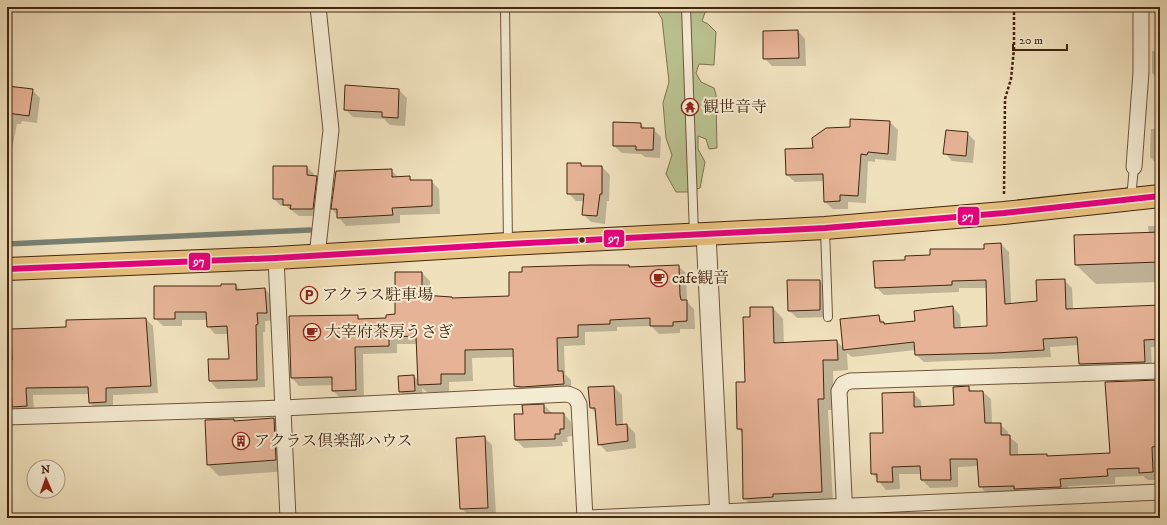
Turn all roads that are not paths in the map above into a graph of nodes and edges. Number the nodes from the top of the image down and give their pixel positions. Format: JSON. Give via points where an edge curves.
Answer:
{"nodes":[{"id":1,"x":318,"y":7,"type":"edge"},
{"id":2,"x":505,"y":7,"type":"edge"},
{"id":3,"x":686,"y":7,"type":"edge"},
{"id":4,"x":1141,"y":7,"type":"edge"},
{"id":5,"x":1134,"y":167,"type":"joint"},
{"id":6,"x":1160,"y":196,"type":"edge"},
{"id":7,"x":1131,"y":199,"type":"junction"},
{"id":8,"x":825,"y":228,"type":"junction"},
{"id":9,"x":700,"y":234,"type":"junction"},
{"id":10,"x":508,"y":244,"type":"junction"},
{"id":11,"x":317,"y":256,"type":"junction"},
{"id":12,"x":276,"y":258,"type":"junction"},
{"id":13,"x":7,"y":269,"type":"edge"},
{"id":14,"x":828,"y":317,"type":"dead end"},
{"id":15,"x":1160,"y":371,"type":"edge"},
{"id":16,"x":283,"y":408,"type":"junction"},
{"id":17,"x":7,"y":417,"type":"edge"},
{"id":18,"x":1160,"y":492,"type":"edge"},
{"id":19,"x":845,"y":513,"type":"edge"},
{"id":20,"x":719,"y":515,"type":"edge"},
{"id":21,"x":288,"y":518,"type":"edge"},
{"id":22,"x":585,"y":518,"type":"edge"},
{"id":23,"x":589,"y":518,"type":"edge"}],
"edges":[{"from":1,"to":11,"type":"street","via":[[331,130]]},
{"from":2,"to":10,"type":"lane"},
{"from":3,"to":9,"type":"lane"},
{"from":4,"to":5,"type":"street","via":[[1141,79]]},
{"from":5,"to":7,"type":"lane"},
{"from":6,"to":7,"type":"main road"},
{"from":7,"to":8,"type":"main road"},
{"from":8,"to":9,"type":"main road"},
{"from":8,"to":14,"type":"lane"},
{"from":9,"to":10,"type":"main road"},
{"from":9,"to":20,"type":"street"},
{"from":10,"to":11,"type":"main road"},
{"from":11,"to":12,"type":"main road"},
{"from":12,"to":13,"type":"main road"},
{"from":12,"to":16,"type":"street"},
{"from":15,"to":19,"type":"street","via":[[850,381],[842,384],[838,391]]},
{"from":16,"to":17,"type":"street"},
{"from":16,"to":21,"type":"street"},
{"from":16,"to":22,"type":"street","via":[[572,395],[579,404]]},
{"from":18,"to":19,"type":"street"},
{"from":19,"to":20,"type":"street"},
{"from":20,"to":23,"type":"street"}]}
